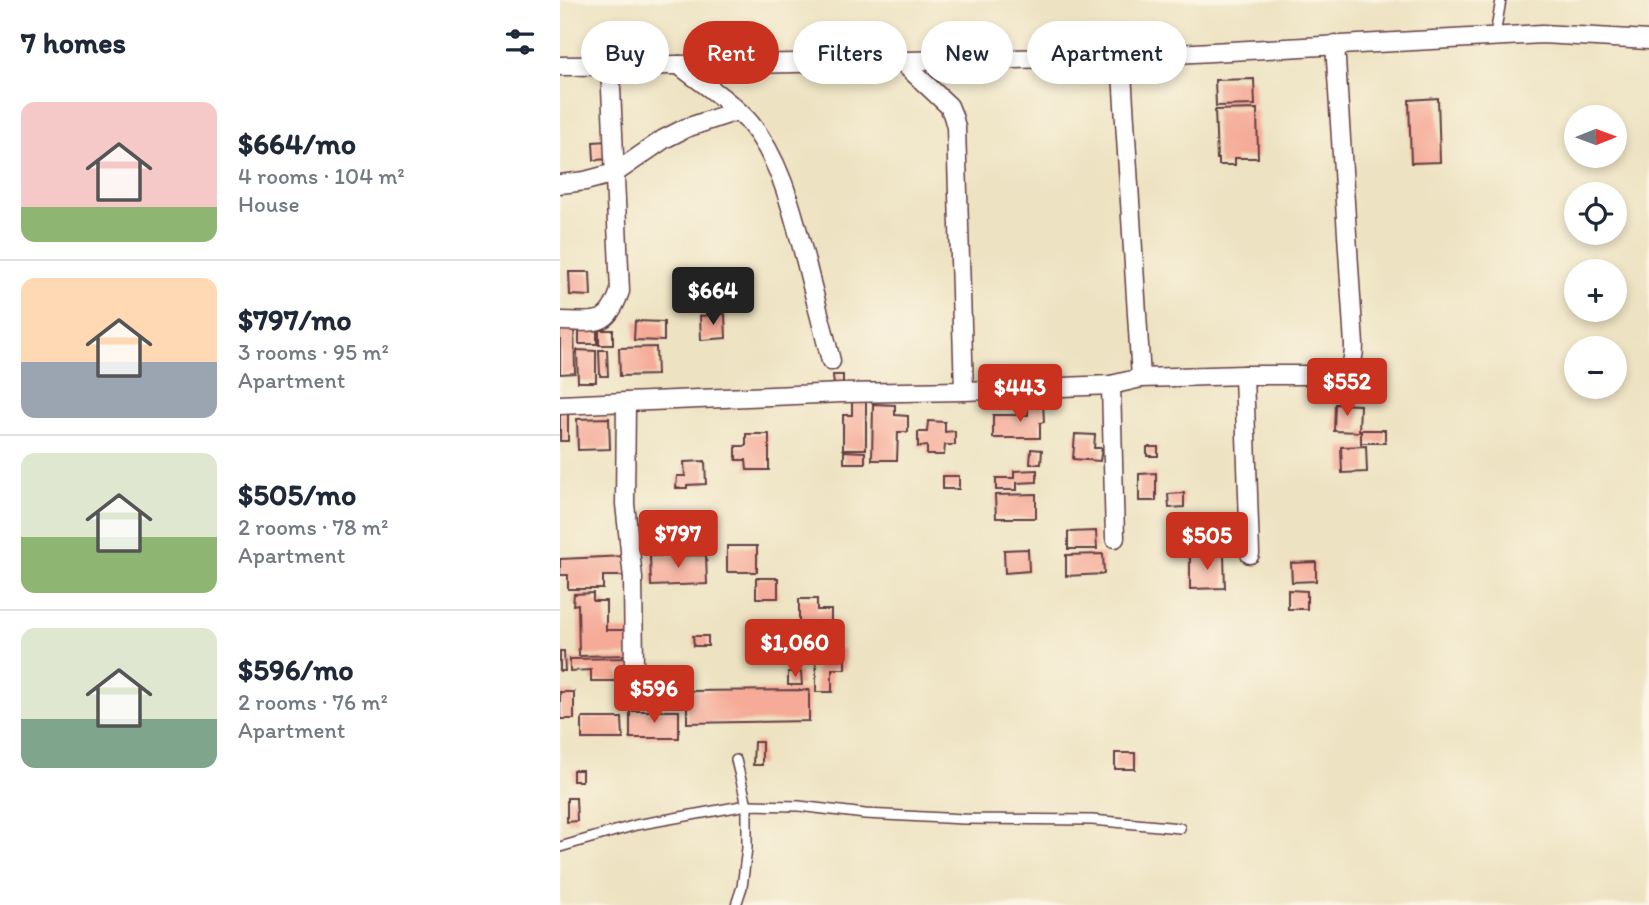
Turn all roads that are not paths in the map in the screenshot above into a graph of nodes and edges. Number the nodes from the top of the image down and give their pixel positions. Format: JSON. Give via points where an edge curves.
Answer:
{"nodes":[{"id":1,"x":1501,"y":0,"type":"edge"},
{"id":2,"x":1495,"y":35,"type":"junction"},
{"id":3,"x":1648,"y":42,"type":"edge"},
{"id":4,"x":1335,"y":44,"type":"junction"},
{"id":5,"x":1187,"y":53,"type":"edge"},
{"id":6,"x":1027,"y":59,"type":"edge"},
{"id":7,"x":907,"y":62,"type":"edge"},
{"id":8,"x":793,"y":63,"type":"edge"},
{"id":9,"x":669,"y":65,"type":"edge"},
{"id":10,"x":679,"y":65,"type":"junction"},
{"id":11,"x":560,"y":66,"type":"edge"},
{"id":12,"x":581,"y":66,"type":"edge"},
{"id":13,"x":907,"y":67,"type":"edge"},
{"id":14,"x":611,"y":84,"type":"edge"},
{"id":15,"x":1123,"y":84,"type":"edge"},
{"id":16,"x":737,"y":111,"type":"junction"},
{"id":17,"x":615,"y":173,"type":"junction"},
{"id":18,"x":560,"y":184,"type":"edge"},
{"id":19,"x":560,"y":321,"type":"edge"},
{"id":20,"x":831,"y":361,"type":"dead end"},
{"id":21,"x":1244,"y":375,"type":"junction"},
{"id":22,"x":1140,"y":378,"type":"junction"},
{"id":23,"x":1111,"y":385,"type":"junction"},
{"id":24,"x":964,"y":391,"type":"junction"},
{"id":25,"x":626,"y":402,"type":"junction"},
{"id":26,"x":560,"y":405,"type":"edge"},
{"id":27,"x":1115,"y":538,"type":"dead end"},
{"id":28,"x":1250,"y":554,"type":"dead end"},
{"id":29,"x":634,"y":670,"type":"dead end"},
{"id":30,"x":736,"y":760,"type":"dead end"},
{"id":31,"x":747,"y":805,"type":"junction"},
{"id":32,"x":1180,"y":828,"type":"dead end"},
{"id":33,"x":560,"y":847,"type":"edge"},
{"id":34,"x":736,"y":905,"type":"edge"}],
"edges":[{"from":1,"to":2,"type":"lane"},
{"from":2,"to":3,"type":"street"},
{"from":2,"to":4,"type":"street"},
{"from":4,"to":5,"type":"street"},
{"from":4,"to":21,"type":"street","via":[[1354,358],[1349,368],[1330,375]]},
{"from":6,"to":7,"type":"street"},
{"from":8,"to":10,"type":"street"},
{"from":9,"to":10,"type":"street"},
{"from":10,"to":16,"type":"street"},
{"from":11,"to":12,"type":"street"},
{"from":13,"to":24,"type":"street","via":[[949,106],[956,127]]},
{"from":14,"to":17,"type":"street"},
{"from":15,"to":22,"type":"street"},
{"from":16,"to":17,"type":"street","via":[[664,139]]},
{"from":16,"to":20,"type":"street","via":[[764,142],[791,202]]},
{"from":17,"to":18,"type":"street"},
{"from":17,"to":19,"type":"street","via":[[620,291],[610,314],[600,320]]},
{"from":21,"to":22,"type":"street"},
{"from":21,"to":28,"type":"street"},
{"from":22,"to":23,"type":"street"},
{"from":23,"to":24,"type":"street"},
{"from":23,"to":27,"type":"street"},
{"from":24,"to":25,"type":"street"},
{"from":25,"to":26,"type":"street"},
{"from":25,"to":29,"type":"street","via":[[625,504],[633,578]]},
{"from":30,"to":31,"type":"lane"},
{"from":31,"to":32,"type":"lane"},
{"from":31,"to":33,"type":"lane","via":[[636,825]]},
{"from":31,"to":34,"type":"lane","via":[[747,848]]}]}
